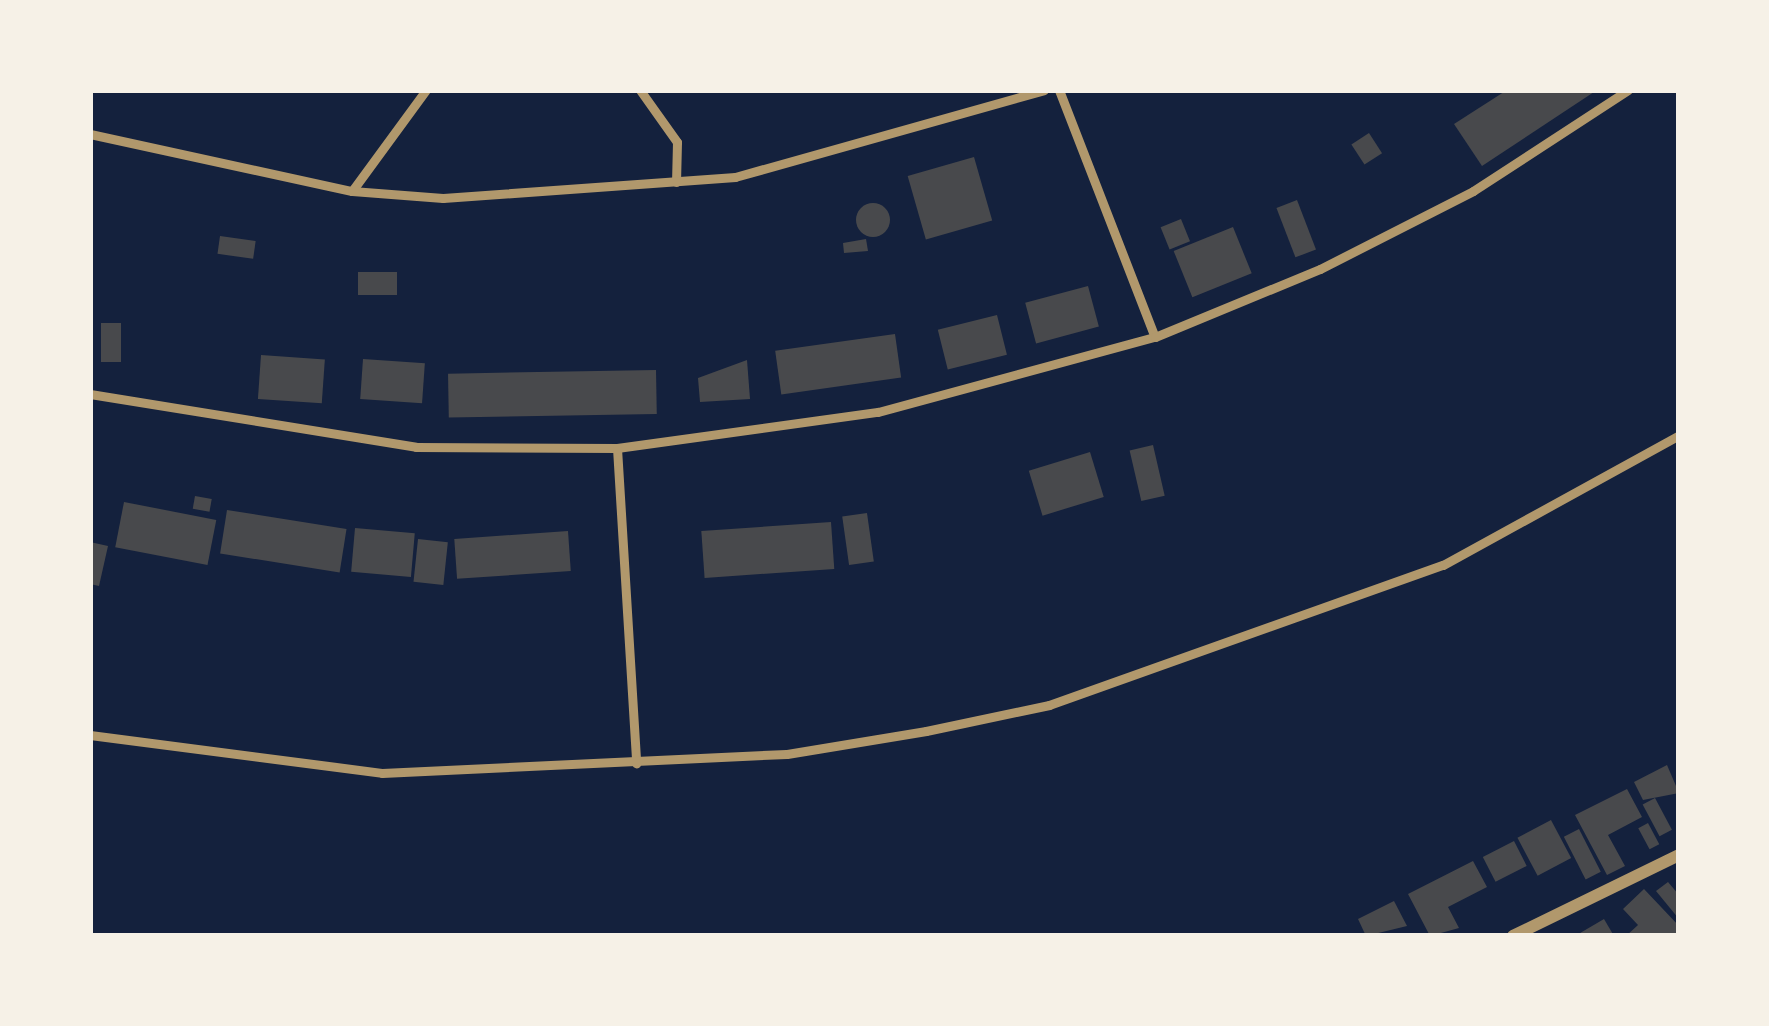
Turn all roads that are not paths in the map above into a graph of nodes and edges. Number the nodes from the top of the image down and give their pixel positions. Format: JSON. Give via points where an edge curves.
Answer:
{"nodes":[{"id":1,"x":426,"y":90,"type":"edge"},
{"id":2,"x":640,"y":90,"type":"edge"},
{"id":3,"x":1044,"y":90,"type":"edge"},
{"id":4,"x":1059,"y":90,"type":"edge"},
{"id":5,"x":1628,"y":90,"type":"edge"},
{"id":6,"x":90,"y":134,"type":"edge"},
{"id":7,"x":676,"y":182,"type":"junction"},
{"id":8,"x":352,"y":191,"type":"junction"},
{"id":9,"x":1155,"y":338,"type":"junction"},
{"id":10,"x":90,"y":394,"type":"edge"},
{"id":11,"x":1679,"y":435,"type":"edge"},
{"id":12,"x":617,"y":448,"type":"junction"},
{"id":13,"x":90,"y":735,"type":"edge"},
{"id":14,"x":636,"y":763,"type":"junction"},
{"id":15,"x":1679,"y":855,"type":"edge"},
{"id":16,"x":1513,"y":936,"type":"edge"}],
"edges":[{"from":1,"to":8,"type":"lane"},
{"from":2,"to":7,"type":"lane","via":[[677,142]]},
{"from":3,"to":7,"type":"lane","via":[[735,177]]},
{"from":4,"to":9,"type":"lane"},
{"from":5,"to":9,"type":"lane","via":[[1454,200]]},
{"from":6,"to":8,"type":"lane"},
{"from":7,"to":8,"type":"lane","via":[[443,198]]},
{"from":9,"to":12,"type":"lane","via":[[878,412]]},
{"from":10,"to":12,"type":"lane","via":[[416,447]]},
{"from":11,"to":14,"type":"lane","via":[[1442,566],[1049,705],[787,754]]},
{"from":12,"to":14,"type":"lane"},
{"from":13,"to":14,"type":"lane","via":[[382,772]]},
{"from":15,"to":16,"type":"street"}]}
